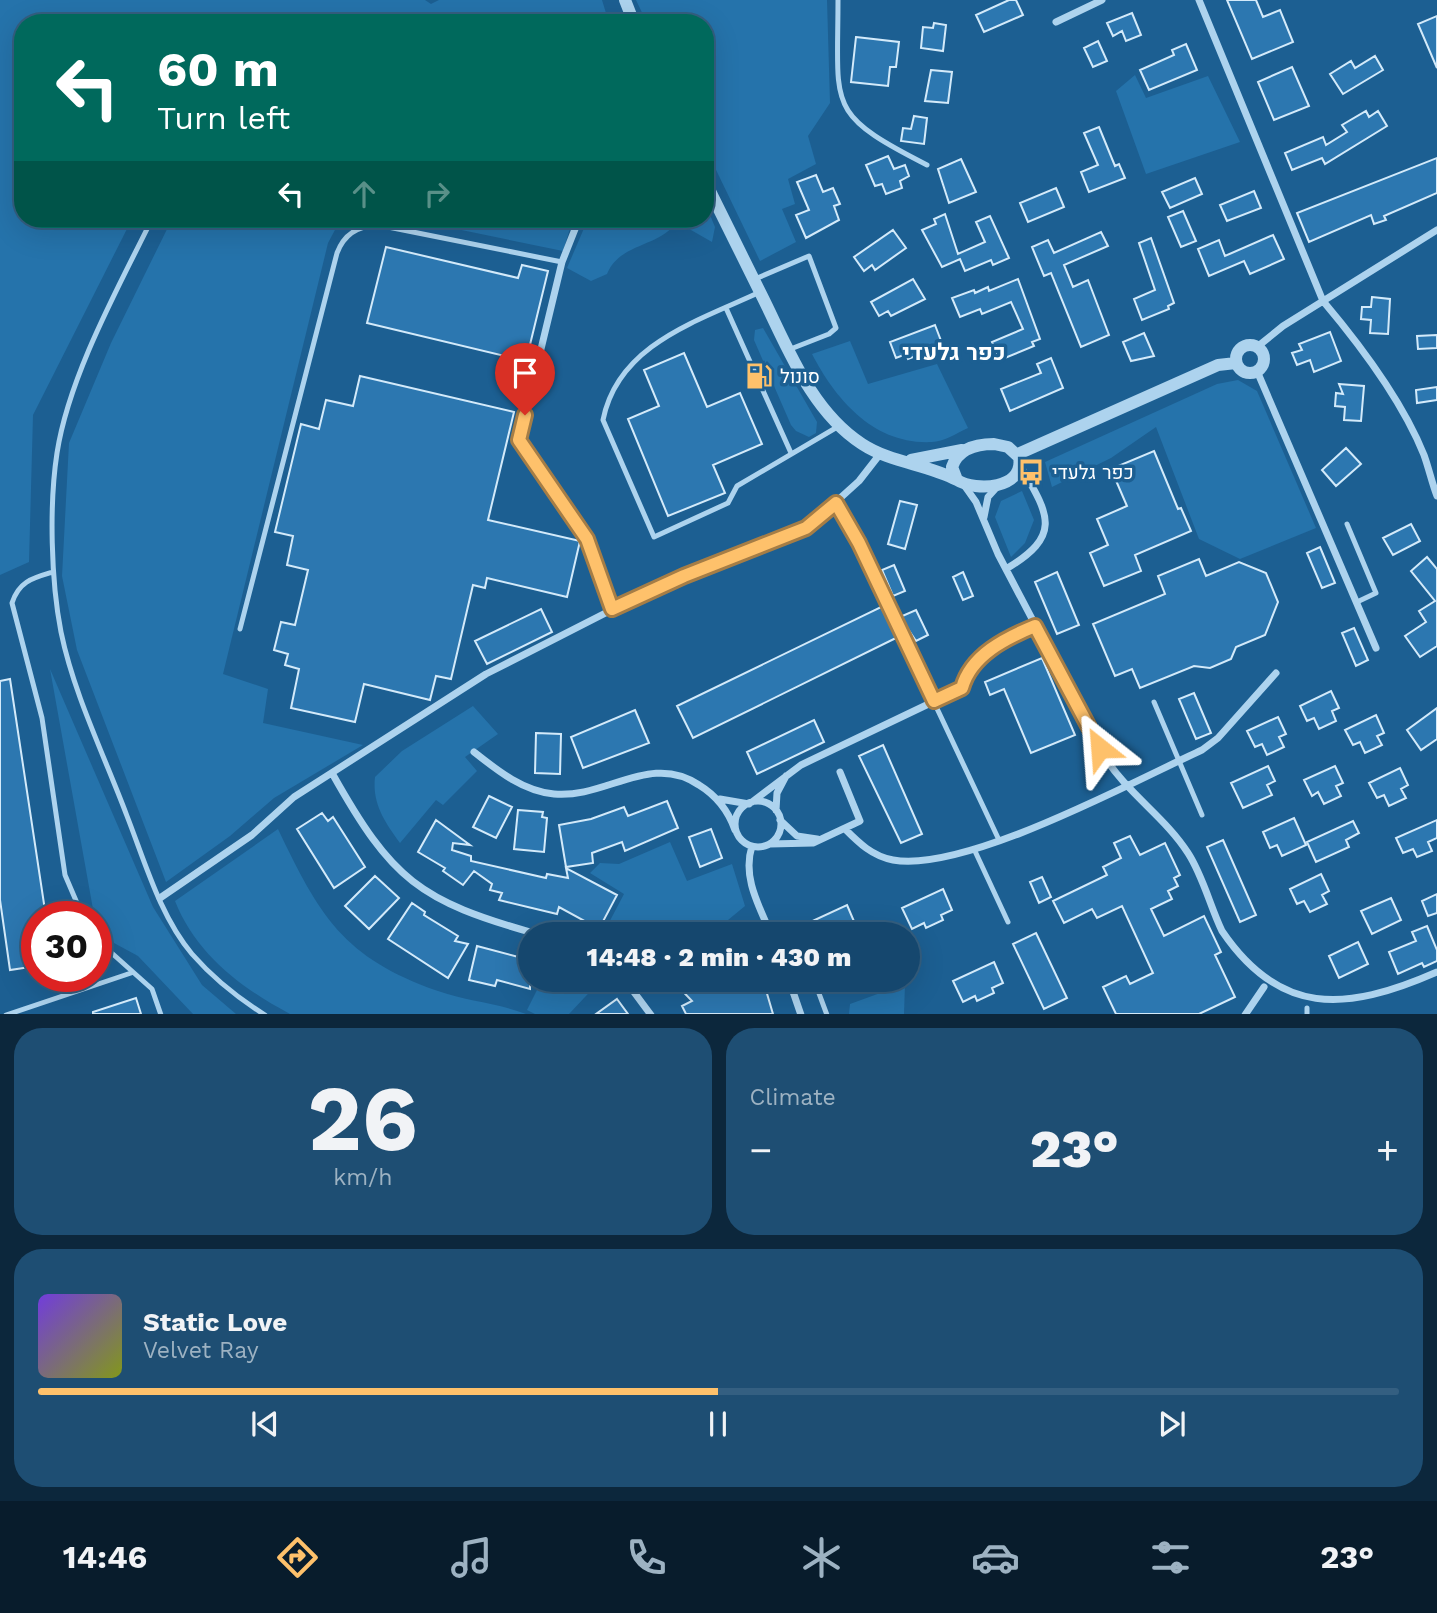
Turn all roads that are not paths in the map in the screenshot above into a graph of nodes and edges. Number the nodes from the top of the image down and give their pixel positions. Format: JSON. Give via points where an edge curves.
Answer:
{"nodes":[{"id":1,"x":838,"y":0,"type":"edge"},
{"id":2,"x":1102,"y":0,"type":"edge"},
{"id":3,"x":1199,"y":0,"type":"edge"},
{"id":4,"x":1056,"y":22,"type":"dead end"},
{"id":5,"x":927,"y":165,"type":"dead end"},
{"id":6,"x":714,"y":199,"type":"edge"},
{"id":7,"x":148,"y":228,"type":"edge"},
{"id":8,"x":359,"y":228,"type":"edge"},
{"id":9,"x":393,"y":228,"type":"edge"},
{"id":10,"x":575,"y":228,"type":"edge"},
{"id":11,"x":1437,"y":230,"type":"edge"},
{"id":12,"x":562,"y":262,"type":"junction"},
{"id":13,"x":757,"y":286,"type":"junction"},
{"id":14,"x":1323,"y":301,"type":"junction"},
{"id":15,"x":726,"y":308,"type":"junction"},
{"id":16,"x":1256,"y":347,"type":"junction"},
{"id":17,"x":788,"y":350,"type":"junction"},
{"id":18,"x":1236,"y":363,"type":"junction"},
{"id":19,"x":1257,"y":371,"type":"junction"},
{"id":20,"x":839,"y":426,"type":"junction"},
{"id":21,"x":972,"y":447,"type":"junction"},
{"id":22,"x":791,"y":453,"type":"junction"},
{"id":23,"x":880,"y":454,"type":"junction"},
{"id":24,"x":1019,"y":459,"type":"junction"},
{"id":25,"x":902,"y":460,"type":"junction"},
{"id":26,"x":961,"y":482,"type":"junction"},
{"id":27,"x":1000,"y":484,"type":"junction"},
{"id":28,"x":1437,"y":496,"type":"edge"},
{"id":29,"x":836,"y":503,"type":"junction"},
{"id":30,"x":984,"y":521,"type":"junction"},
{"id":31,"x":1347,"y":524,"type":"dead end"},
{"id":32,"x":1006,"y":569,"type":"junction"},
{"id":33,"x":53,"y":572,"type":"junction"},
{"id":34,"x":1357,"y":602,"type":"junction"},
{"id":35,"x":612,"y":609,"type":"junction"},
{"id":36,"x":1035,"y":626,"type":"junction"},
{"id":37,"x":240,"y":629,"type":"dead end"},
{"id":38,"x":1376,"y":648,"type":"dead end"},
{"id":39,"x":1276,"y":673,"type":"dead end"},
{"id":40,"x":934,"y":701,"type":"junction"},
{"id":41,"x":1154,"y":702,"type":"dead end"},
{"id":42,"x":474,"y":752,"type":"dead end"},
{"id":43,"x":1179,"y":761,"type":"junction"},
{"id":44,"x":332,"y":772,"type":"junction"},
{"id":45,"x":788,"y":772,"type":"junction"},
{"id":46,"x":840,"y":772,"type":"dead end"},
{"id":47,"x":1125,"y":785,"type":"junction"},
{"id":48,"x":716,"y":798,"type":"junction"},
{"id":49,"x":750,"y":803,"type":"junction"},
{"id":50,"x":1202,"y":815,"type":"dead end"},
{"id":51,"x":779,"y":817,"type":"junction"},
{"id":52,"x":845,"y":828,"type":"junction"},
{"id":53,"x":736,"y":830,"type":"junction"},
{"id":54,"x":825,"y":838,"type":"junction"},
{"id":55,"x":999,"y":840,"type":"junction"},
{"id":56,"x":770,"y":844,"type":"junction"},
{"id":57,"x":752,"y":846,"type":"junction"},
{"id":58,"x":974,"y":849,"type":"junction"},
{"id":59,"x":160,"y":898,"type":"junction"},
{"id":60,"x":76,"y":901,"type":"edge"},
{"id":61,"x":766,"y":922,"type":"edge"},
{"id":62,"x":1008,"y":922,"type":"dead end"},
{"id":63,"x":518,"y":928,"type":"edge"},
{"id":64,"x":112,"y":955,"type":"edge"},
{"id":65,"x":1437,"y":972,"type":"edge"},
{"id":66,"x":131,"y":973,"type":"junction"},
{"id":67,"x":1264,"y":987,"type":"junction"},
{"id":68,"x":634,"y":992,"type":"edge"},
{"id":69,"x":793,"y":992,"type":"edge"},
{"id":70,"x":819,"y":992,"type":"edge"},
{"id":71,"x":1274,"y":995,"type":"dead end"},
{"id":72,"x":1342,"y":1009,"type":"dead end"},
{"id":73,"x":6,"y":1014,"type":"edge"},
{"id":74,"x":161,"y":1014,"type":"edge"},
{"id":75,"x":265,"y":1014,"type":"edge"},
{"id":76,"x":651,"y":1014,"type":"edge"},
{"id":77,"x":801,"y":1014,"type":"edge"},
{"id":78,"x":827,"y":1014,"type":"edge"},
{"id":79,"x":1245,"y":1014,"type":"edge"}],
"edges":[{"from":1,"to":5,"type":"lane","via":[[838,86],[844,107],[863,130]]},
{"from":2,"to":4,"type":"street"},
{"from":3,"to":14,"type":"street"},
{"from":6,"to":13,"type":"street"},
{"from":7,"to":33,"type":"lane","via":[[68,411],[57,453]]},
{"from":8,"to":37,"type":"lane","via":[[348,234],[337,253]]},
{"from":9,"to":12,"type":"lane"},
{"from":10,"to":12,"type":"street"},
{"from":11,"to":14,"type":"street"},
{"from":12,"to":35,"type":"street","via":[[519,440],[587,539]]},
{"from":13,"to":15,"type":"lane"},
{"from":13,"to":17,"type":"street"},
{"from":13,"to":17,"type":"lane","via":[[809,256],[836,328]]},
{"from":14,"to":16,"type":"street"},
{"from":14,"to":28,"type":"street","via":[[1353,337],[1398,409],[1423,454]]},
{"from":15,"to":22,"type":"lane"},
{"from":15,"to":22,"type":"lane","via":[[654,342],[630,367],[605,410],[603,420],[654,537],[728,503],[737,486]]},
{"from":16,"to":18,"type":"street","via":[[1240,349]]},
{"from":16,"to":19,"type":"street","via":[[1264,360]]},
{"from":17,"to":20,"type":"street"},
{"from":18,"to":19,"type":"street","via":[[1244,372]]},
{"from":18,"to":24,"type":"street","via":[[1219,365]]},
{"from":19,"to":34,"type":"street"},
{"from":20,"to":22,"type":"lane"},
{"from":20,"to":23,"type":"street"},
{"from":21,"to":24,"type":"street","via":[[999,444]]},
{"from":21,"to":25,"type":"street"},
{"from":21,"to":26,"type":"street","via":[[953,463],[952,470]]},
{"from":23,"to":25,"type":"street"},
{"from":23,"to":29,"type":"street"},
{"from":24,"to":27,"type":"street","via":[[1012,477]]},
{"from":24,"to":32,"type":"street","via":[[1041,503],[1046,528],[1038,546]]},
{"from":25,"to":26,"type":"street"},
{"from":26,"to":27,"type":"street","via":[[983,488]]},
{"from":26,"to":30,"type":"street"},
{"from":27,"to":30,"type":"street","via":[[988,497]]},
{"from":29,"to":35,"type":"street","via":[[806,528]]},
{"from":29,"to":40,"type":"lane"},
{"from":30,"to":32,"type":"street"},
{"from":31,"to":34,"type":"lane","via":[[1376,593]]},
{"from":32,"to":36,"type":"street"},
{"from":33,"to":59,"type":"lane","via":[[61,633],[74,675]]},
{"from":33,"to":60,"type":"lane","via":[[26,580],[12,603],[42,718],[65,875]]},
{"from":34,"to":38,"type":"street"},
{"from":35,"to":44,"type":"street","via":[[486,674]]},
{"from":36,"to":40,"type":"street","via":[[992,649],[971,668],[962,688]]},
{"from":36,"to":47,"type":"street","via":[[1104,756]]},
{"from":39,"to":43,"type":"street","via":[[1218,738]]},
{"from":40,"to":45,"type":"street"},
{"from":40,"to":55,"type":"lane"},
{"from":41,"to":43,"type":"lane"},
{"from":42,"to":48,"type":"street","via":[[516,782],[541,792],[587,792],[632,777],[666,773],[696,782]]},
{"from":43,"to":47,"type":"street"},
{"from":43,"to":50,"type":"lane"},
{"from":44,"to":59,"type":"street","via":[[294,797],[252,835]]},
{"from":44,"to":63,"type":"street","via":[[364,829],[407,878],[465,913]]},
{"from":45,"to":49,"type":"street"},
{"from":45,"to":51,"type":"street","via":[[777,793]]},
{"from":46,"to":52,"type":"street","via":[[860,821]]},
{"from":47,"to":55,"type":"street"},
{"from":47,"to":67,"type":"street","via":[[1184,847],[1232,950]]},
{"from":48,"to":49,"type":"street"},
{"from":48,"to":53,"type":"street"},
{"from":49,"to":51,"type":"street","via":[[769,805]]},
{"from":49,"to":53,"type":"street","via":[[736,816]]},
{"from":51,"to":54,"type":"street","via":[[797,836]]},
{"from":51,"to":56,"type":"street","via":[[778,833]]},
{"from":52,"to":54,"type":"street"},
{"from":52,"to":58,"type":"street","via":[[873,854],[894,860],[930,860]]},
{"from":53,"to":57,"type":"street","via":[[743,842]]},
{"from":54,"to":56,"type":"street","via":[[803,845]]},
{"from":55,"to":58,"type":"street"},
{"from":56,"to":57,"type":"street"},
{"from":57,"to":61,"type":"street","via":[[751,883]]},
{"from":58,"to":62,"type":"lane"},
{"from":59,"to":75,"type":"lane","via":[[191,953],[216,979]]},
{"from":64,"to":66,"type":"lane"},
{"from":65,"to":72,"type":"street"},
{"from":66,"to":73,"type":"lane"},
{"from":66,"to":74,"type":"lane","via":[[152,989]]},
{"from":67,"to":71,"type":"street"},
{"from":67,"to":79,"type":"street"},
{"from":68,"to":76,"type":"street"},
{"from":69,"to":77,"type":"street"},
{"from":70,"to":78,"type":"lane"}]}
